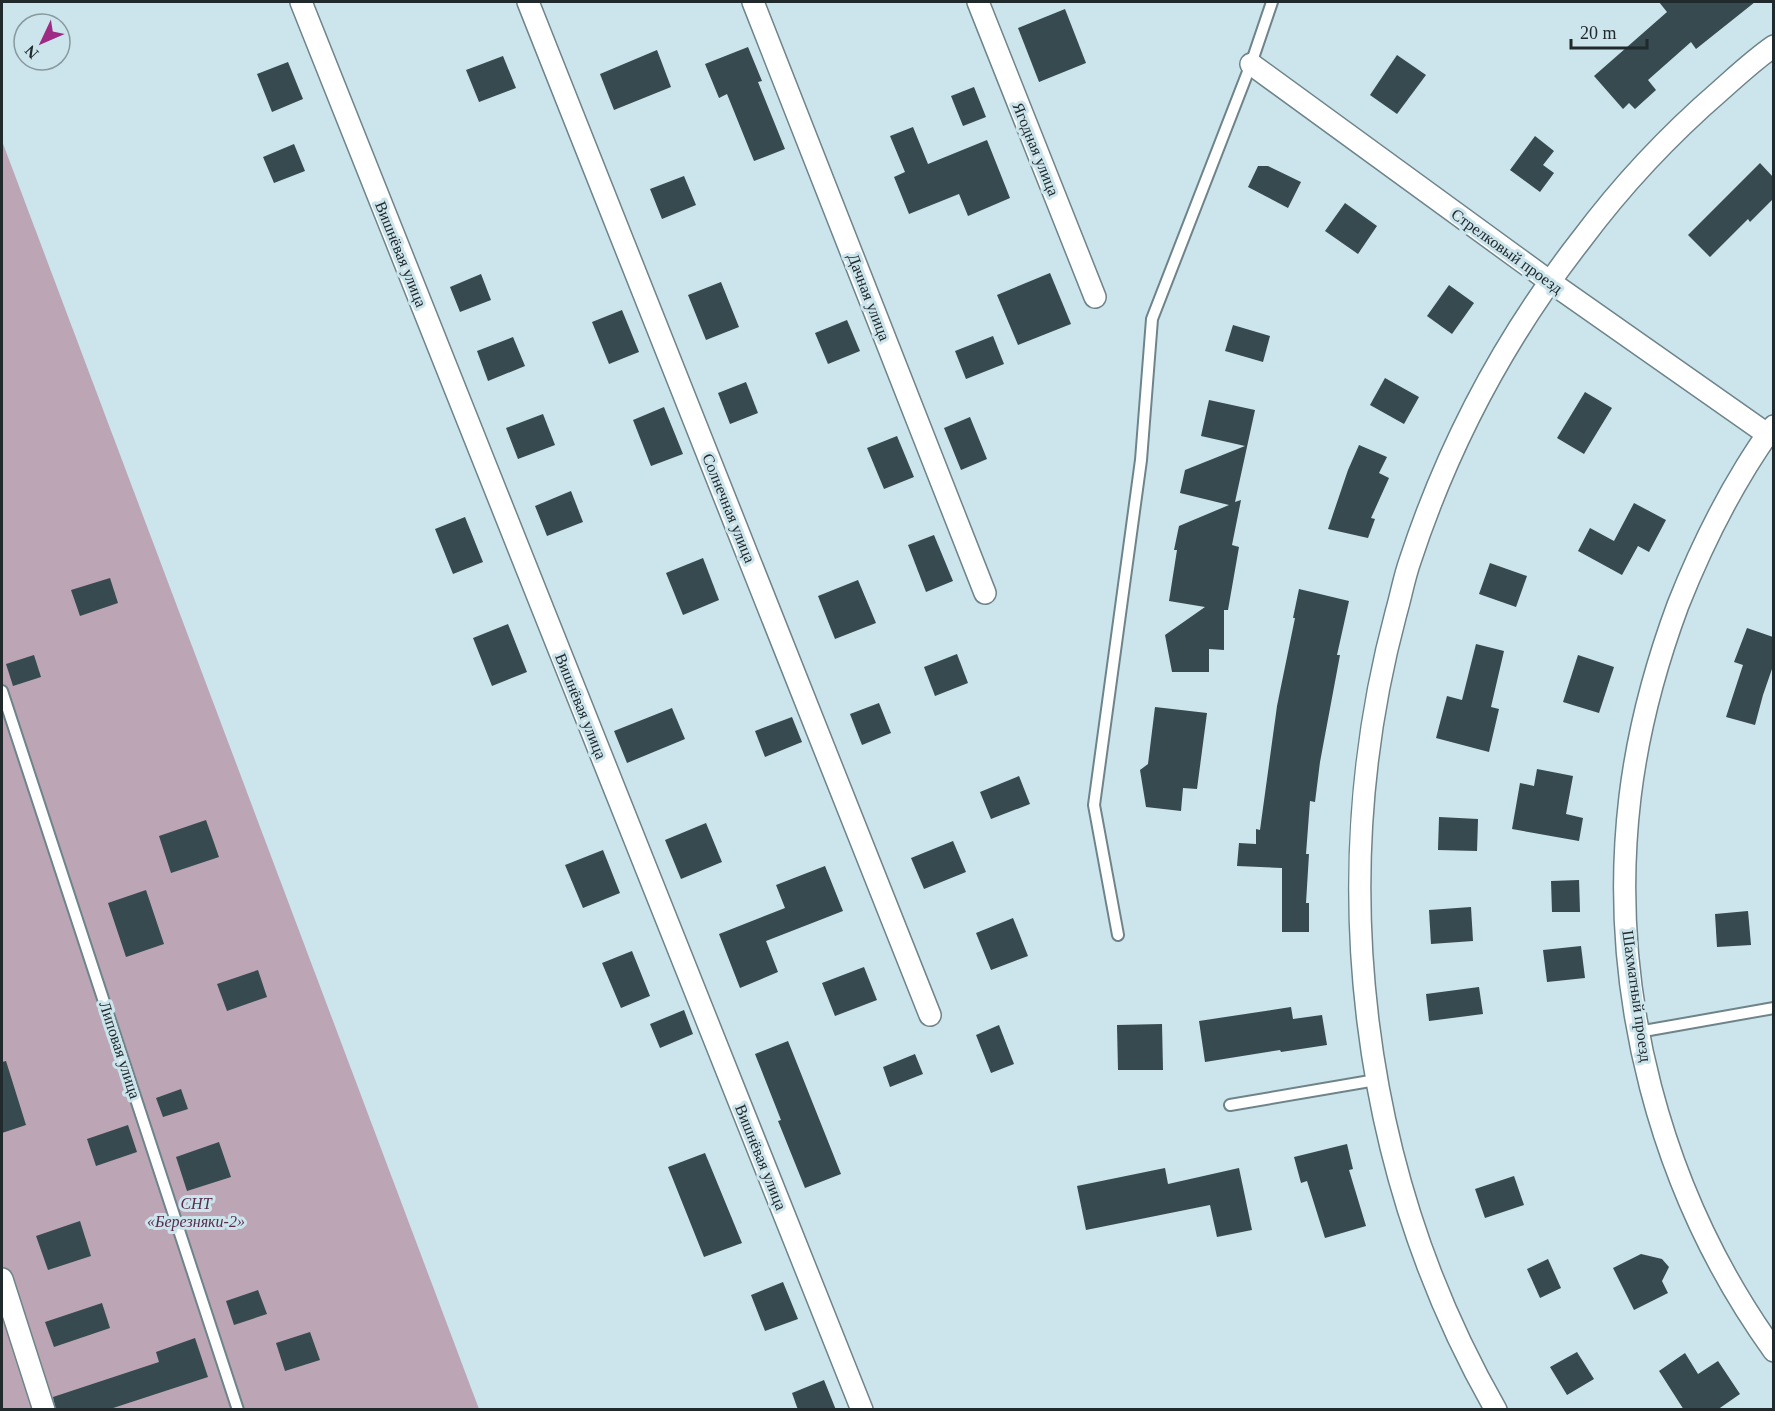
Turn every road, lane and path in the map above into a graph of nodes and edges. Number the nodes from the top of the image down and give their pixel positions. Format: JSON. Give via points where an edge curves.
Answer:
{"nodes":[{"id":1,"x":301,"y":2,"type":"edge"},
{"id":2,"x":528,"y":2,"type":"edge"},
{"id":3,"x":753,"y":2,"type":"edge"},
{"id":4,"x":978,"y":2,"type":"edge"},
{"id":5,"x":1272,"y":2,"type":"edge"},
{"id":6,"x":1773,"y":46,"type":"edge"},
{"id":7,"x":1251,"y":64,"type":"junction"},
{"id":8,"x":1548,"y":281,"type":"junction"},
{"id":9,"x":1095,"y":297,"type":"dead end"},
{"id":10,"x":1770,"y":430,"type":"edge"},
{"id":11,"x":985,"y":593,"type":"dead end"},
{"id":12,"x":2,"y":691,"type":"edge"},
{"id":13,"x":1118,"y":935,"type":"dead end"},
{"id":14,"x":1773,"y":1008,"type":"edge"},
{"id":15,"x":930,"y":1015,"type":"dead end"},
{"id":16,"x":1638,"y":1032,"type":"junction"},
{"id":17,"x":1376,"y":1080,"type":"junction"},
{"id":18,"x":1230,"y":1105,"type":"dead end"},
{"id":19,"x":2,"y":1279,"type":"edge"},
{"id":20,"x":1773,"y":1351,"type":"edge"},
{"id":21,"x":44,"y":1410,"type":"edge"},
{"id":22,"x":238,"y":1410,"type":"edge"},
{"id":23,"x":862,"y":1410,"type":"edge"},
{"id":24,"x":1496,"y":1410,"type":"edge"}],
"edges":[{"from":1,"to":23,"type":"street","name":"Вишнёвая улица"},
{"from":2,"to":15,"type":"street","name":"Солнечная улица"},
{"from":3,"to":11,"type":"street","name":"Дачная улица"},
{"from":4,"to":9,"type":"street","name":"Ягодная улица"},
{"from":5,"to":7,"type":"lane"},
{"from":6,"to":8,"type":"street","via":[[1684,123],[1612,199]]},
{"from":7,"to":8,"type":"street","name":"Стрелковый проезд"},
{"from":7,"to":13,"type":"lane","via":[[1152,319],[1141,460],[1094,805]]},
{"from":8,"to":10,"type":"street","name":"Стрелковый проезд"},
{"from":8,"to":17,"type":"street","via":[[1493,370],[1447,464],[1410,562],[1383,663],[1366,766],[1359,871],[1362,975]]},
{"from":10,"to":16,"type":"street","name":"Шахматный проезд","via":[[1726,500],[1691,571],[1664,644],[1643,720],[1630,797],[1625,875],[1628,954]]},
{"from":12,"to":22,"type":"lane","name":"Липовая улица"},
{"from":14,"to":16,"type":"lane"},
{"from":16,"to":20,"type":"street","name":"Шахматный проезд","via":[[1656,1108],[1681,1182],[1714,1254]]},
{"from":17,"to":18,"type":"lane"},
{"from":17,"to":24,"type":"street","via":[[1400,1181],[1433,1280]]},
{"from":19,"to":21,"type":"street"}]}
